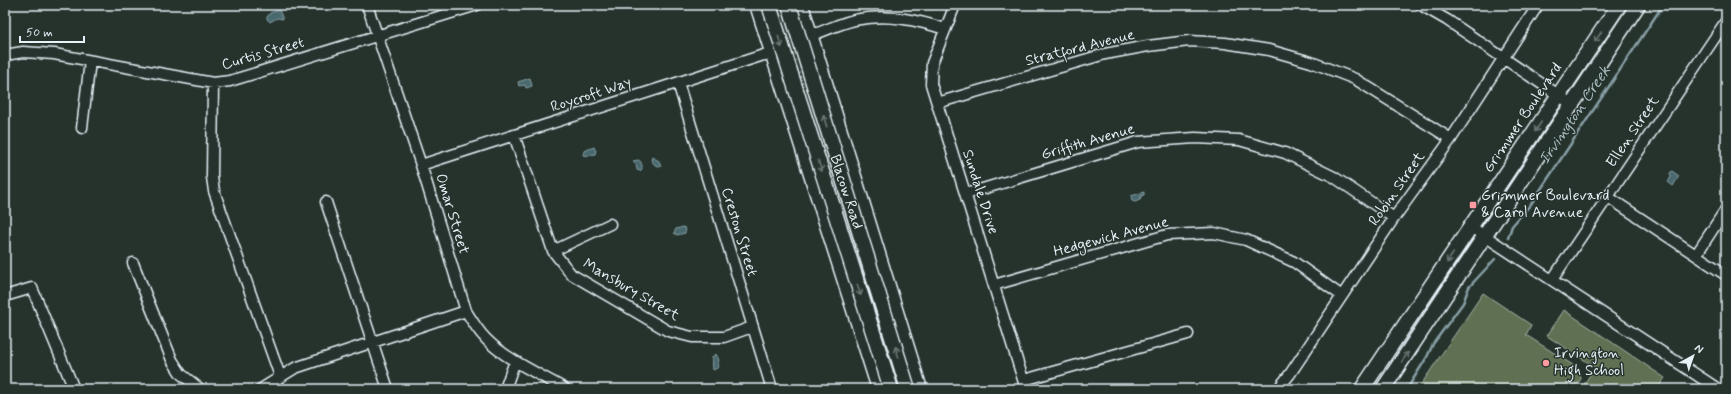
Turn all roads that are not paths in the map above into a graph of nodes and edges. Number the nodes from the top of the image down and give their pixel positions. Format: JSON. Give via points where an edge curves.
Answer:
{"nodes":[{"id":1,"x":368,"y":5,"type":"edge"},
{"id":2,"x":477,"y":5,"type":"edge"},
{"id":3,"x":755,"y":5,"type":"edge"},
{"id":4,"x":769,"y":5,"type":"edge"},
{"id":5,"x":789,"y":5,"type":"edge"},
{"id":6,"x":803,"y":5,"type":"edge"},
{"id":7,"x":955,"y":5,"type":"edge"},
{"id":8,"x":1421,"y":5,"type":"edge"},
{"id":9,"x":1538,"y":5,"type":"edge"},
{"id":10,"x":1619,"y":5,"type":"edge"},
{"id":11,"x":1638,"y":5,"type":"edge"},
{"id":12,"x":1726,"y":20,"type":"edge"},
{"id":13,"x":945,"y":29,"type":"junction"},
{"id":14,"x":812,"y":35,"type":"junction"},
{"id":15,"x":377,"y":36,"type":"junction"},
{"id":16,"x":770,"y":53,"type":"junction"},
{"id":17,"x":5,"y":55,"type":"edge"},
{"id":18,"x":1503,"y":58,"type":"junction"},
{"id":19,"x":90,"y":61,"type":"junction"},
{"id":20,"x":213,"y":83,"type":"junction"},
{"id":21,"x":678,"y":83,"type":"junction"},
{"id":22,"x":1558,"y":95,"type":"junction"},
{"id":23,"x":937,"y":103,"type":"junction"},
{"id":24,"x":1573,"y":105,"type":"junction"},
{"id":25,"x":82,"y":128,"type":"dead end"},
{"id":26,"x":514,"y":135,"type":"junction"},
{"id":27,"x":1451,"y":139,"type":"junction"},
{"id":28,"x":421,"y":165,"type":"junction"},
{"id":29,"x":966,"y":194,"type":"junction"},
{"id":30,"x":1608,"y":197,"type":"junction"},
{"id":31,"x":326,"y":202,"type":"dead end"},
{"id":32,"x":1726,"y":209,"type":"edge"},
{"id":33,"x":1394,"y":218,"type":"junction"},
{"id":34,"x":610,"y":224,"type":"dead end"},
{"id":35,"x":1471,"y":227,"type":"junction"},
{"id":36,"x":1486,"y":237,"type":"junction"},
{"id":37,"x":553,"y":252,"type":"junction"},
{"id":38,"x":1696,"y":255,"type":"junction"},
{"id":39,"x":133,"y":263,"type":"dead end"},
{"id":40,"x":1726,"y":275,"type":"edge"},
{"id":41,"x":1552,"y":280,"type":"junction"},
{"id":42,"x":994,"y":285,"type":"junction"},
{"id":43,"x":5,"y":296,"type":"edge"},
{"id":44,"x":1342,"y":296,"type":"junction"},
{"id":45,"x":466,"y":311,"type":"junction"},
{"id":46,"x":752,"y":327,"type":"junction"},
{"id":47,"x":1188,"y":334,"type":"dead end"},
{"id":48,"x":372,"y":342,"type":"junction"},
{"id":49,"x":515,"y":360,"type":"junction"},
{"id":50,"x":280,"y":376,"type":"junction"},
{"id":51,"x":1025,"y":385,"type":"edge"},
{"id":52,"x":74,"y":389,"type":"edge"},
{"id":53,"x":200,"y":389,"type":"edge"},
{"id":54,"x":261,"y":389,"type":"edge"},
{"id":55,"x":388,"y":389,"type":"edge"},
{"id":56,"x":505,"y":389,"type":"edge"},
{"id":57,"x":565,"y":389,"type":"edge"},
{"id":58,"x":772,"y":389,"type":"edge"},
{"id":59,"x":876,"y":389,"type":"edge"},
{"id":60,"x":891,"y":389,"type":"edge"},
{"id":61,"x":908,"y":389,"type":"edge"},
{"id":62,"x":922,"y":389,"type":"edge"},
{"id":63,"x":1278,"y":389,"type":"edge"},
{"id":64,"x":1362,"y":389,"type":"edge"},
{"id":65,"x":1384,"y":389,"type":"edge"},
{"id":66,"x":1718,"y":389,"type":"edge"}],
"edges":[{"from":1,"to":15,"type":"street","name":"Omar Street"},
{"from":2,"to":15,"type":"street","name":"Curtis Street"},
{"from":3,"to":16,"type":"street","name":"Blacow Road"},
{"from":4,"to":60,"type":"main road","name":"Blacow Road","one_way":true},
{"from":61,"to":5,"type":"main road","name":"Blacow Road","one_way":true},
{"from":6,"to":14,"type":"street","name":"Blacow Road"},
{"from":7,"to":13,"type":"street","name":"Sundale Drive"},
{"from":8,"to":18,"type":"street"},
{"from":9,"to":18,"type":"street","name":"Robin Street"},
{"from":10,"to":22,"type":"main road","name":"Grimmer Boulevard","one_way":true},
{"from":11,"to":24,"type":"main road"},
{"from":12,"to":30,"type":"street","name":"Ellen Street"},
{"from":13,"to":14,"type":"street","via":[[906,18],[885,17],[859,19]]},
{"from":13,"to":23,"type":"street","name":"Sundale Drive","via":[[932,63],[932,84]]},
{"from":14,"to":62,"type":"street","name":"Blacow Road"},
{"from":15,"to":20,"type":"street","name":"Curtis Street","via":[[230,81]]},
{"from":15,"to":28,"type":"street","name":"Omar Street"},
{"from":16,"to":21,"type":"street","name":"Roycroft Way"},
{"from":16,"to":59,"type":"street","name":"Blacow Road"},
{"from":17,"to":19,"type":"street","name":"Curtis Street","via":[[24,52],[54,54]]},
{"from":18,"to":22,"type":"street"},
{"from":18,"to":27,"type":"street","name":"Robin Street"},
{"from":19,"to":20,"type":"street","name":"Curtis Street"},
{"from":19,"to":25,"type":"street"},
{"from":20,"to":50,"type":"street","via":[[214,191]]},
{"from":21,"to":26,"type":"street","name":"Roycroft Way"},
{"from":21,"to":46,"type":"street","name":"Creston Street"},
{"from":22,"to":24,"type":"street"},
{"from":22,"to":35,"type":"main road","name":"Grimmer Boulevard","one_way":true},
{"from":23,"to":27,"type":"street","name":"Stratford Avenue","via":[[1105,54],[1189,41],[1225,43],[1269,50],[1311,62],[1355,79]]},
{"from":23,"to":29,"type":"street","name":"Sundale Drive"},
{"from":24,"to":36,"type":"main road"},
{"from":26,"to":28,"type":"street","name":"Roycroft Way"},
{"from":26,"to":37,"type":"street","name":"Mansbury Street"},
{"from":27,"to":33,"type":"street","name":"Robin Street"},
{"from":28,"to":45,"type":"street","name":"Omar Street"},
{"from":29,"to":33,"type":"street","name":"Griffith Avenue","via":[[1138,142],[1195,138],[1238,140],[1285,153],[1334,177]]},
{"from":29,"to":42,"type":"street","name":"Sundale Drive"},
{"from":30,"to":38,"type":"street"},
{"from":30,"to":41,"type":"street","name":"Ellen Street"},
{"from":31,"to":48,"type":"street"},
{"from":32,"to":38,"type":"street"},
{"from":33,"to":44,"type":"street","name":"Robin Street"},
{"from":34,"to":37,"type":"street"},
{"from":35,"to":36,"type":"street"},
{"from":35,"to":64,"type":"main road","name":"Grimmer Boulevard","one_way":true},
{"from":36,"to":41,"type":"street"},
{"from":65,"to":36,"type":"main road","one_way":true},
{"from":37,"to":46,"type":"street","name":"Mansbury Street","via":[[571,274],[668,331],[692,337],[724,337]]},
{"from":38,"to":40,"type":"street"},
{"from":39,"to":53,"type":"street","via":[[172,360],[182,374]]},
{"from":41,"to":66,"type":"street"},
{"from":42,"to":44,"type":"street","name":"Hedgewick Avenue","via":[[1167,235],[1214,233],[1246,240],[1294,262]]},
{"from":42,"to":51,"type":"street","name":"Sundale Drive"},
{"from":43,"to":52,"type":"street","via":[[32,288]]},
{"from":44,"to":63,"type":"street","name":"Robin Street"},
{"from":45,"to":48,"type":"street"},
{"from":45,"to":49,"type":"street","name":"Omar Street","via":[[486,340]]},
{"from":46,"to":58,"type":"street","name":"Creston Street"},
{"from":47,"to":51,"type":"street"},
{"from":48,"to":50,"type":"street","via":[[295,368]]},
{"from":48,"to":55,"type":"street"},
{"from":49,"to":56,"type":"street"},
{"from":49,"to":57,"type":"street","name":"Omar Street"},
{"from":50,"to":54,"type":"street"}]}
